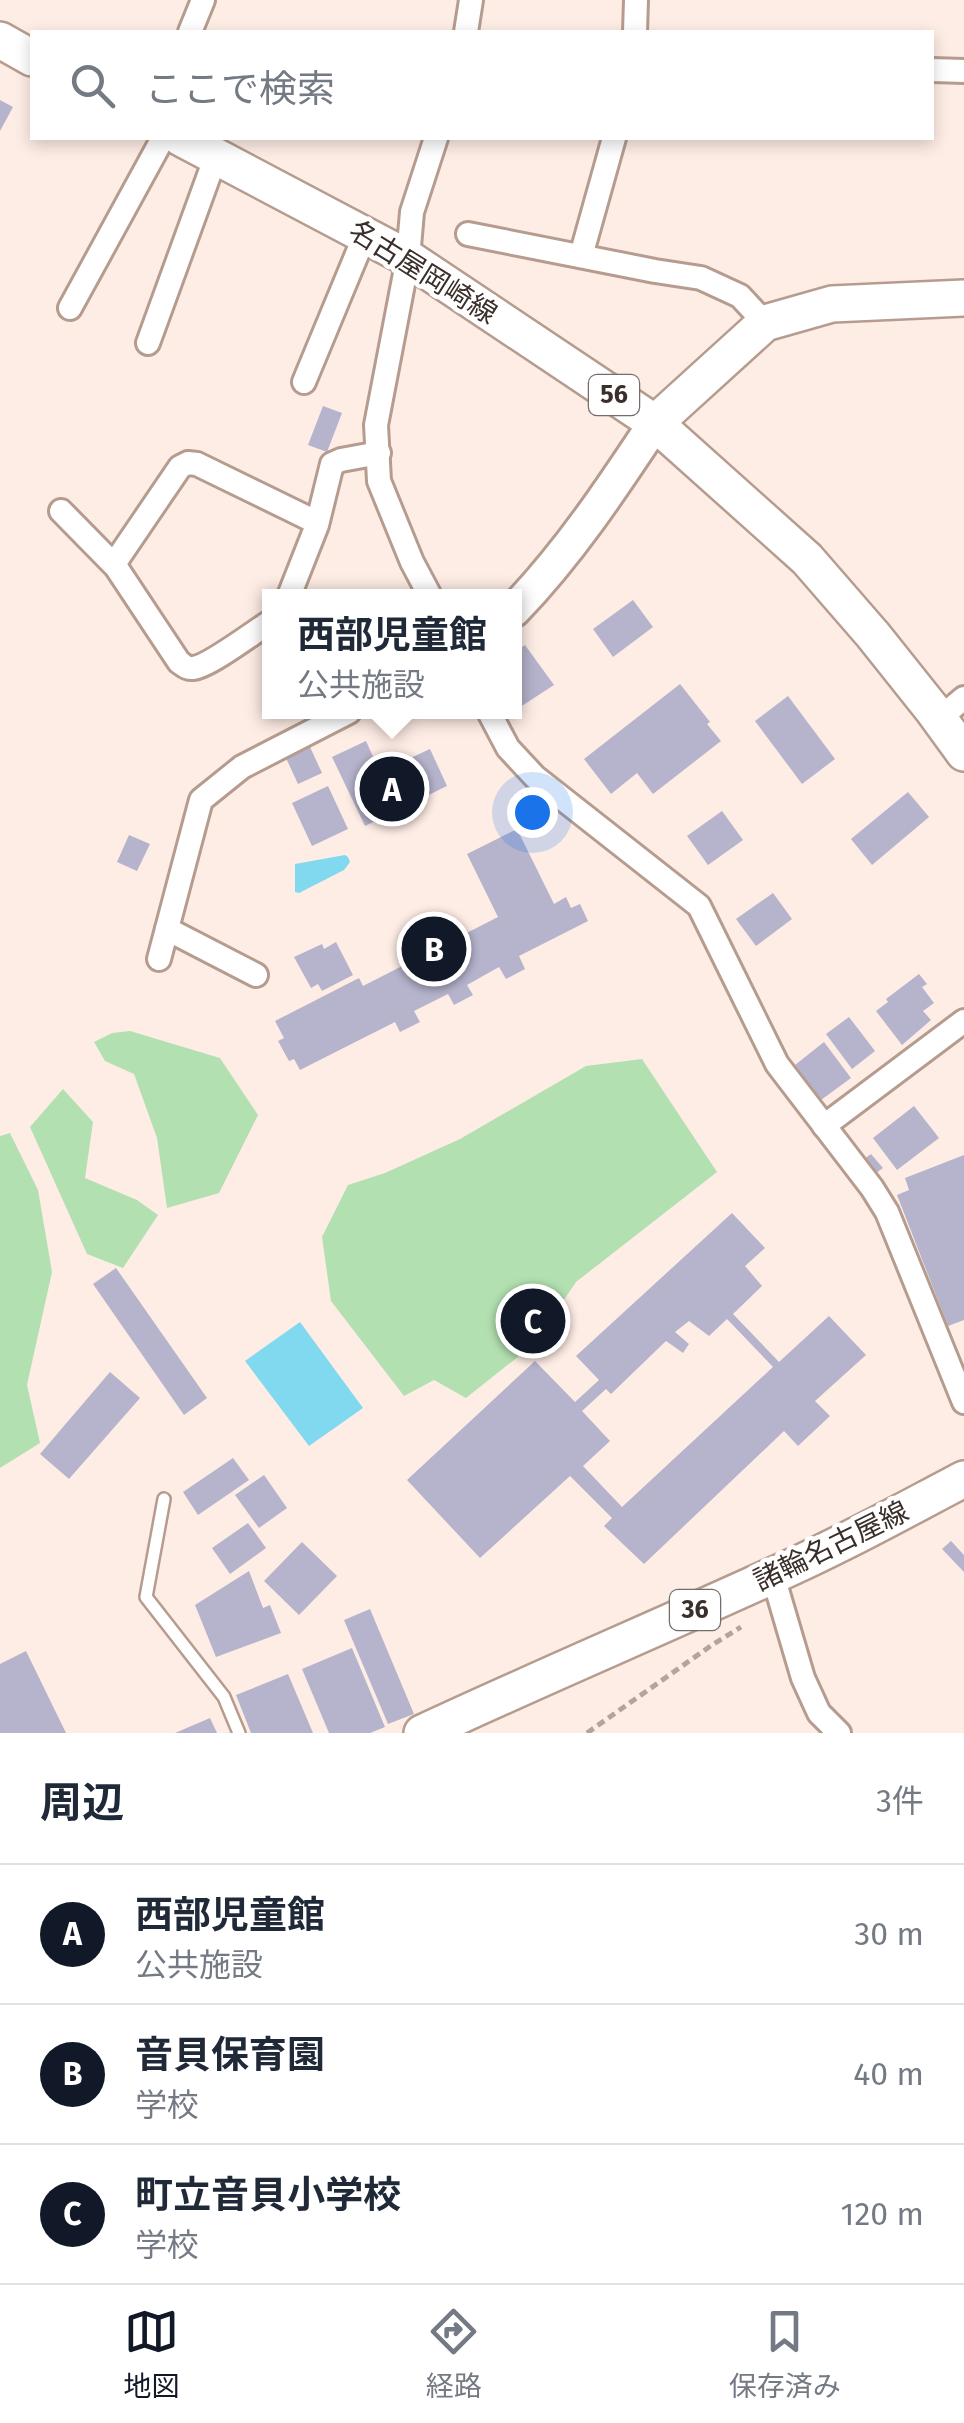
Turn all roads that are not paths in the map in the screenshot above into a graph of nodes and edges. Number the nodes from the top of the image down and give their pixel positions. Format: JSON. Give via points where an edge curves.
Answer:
{"nodes":[{"id":1,"x":204,"y":0,"type":"edge"},
{"id":2,"x":470,"y":0,"type":"edge"},
{"id":3,"x":636,"y":0,"type":"edge"},
{"id":4,"x":191,"y":30,"type":"edge"},
{"id":5,"x":466,"y":30,"type":"edge"},
{"id":6,"x":636,"y":30,"type":"edge"},
{"id":7,"x":0,"y":40,"type":"edge"},
{"id":8,"x":30,"y":57,"type":"edge"},
{"id":9,"x":934,"y":70,"type":"edge"},
{"id":10,"x":964,"y":71,"type":"edge"},
{"id":11,"x":162,"y":140,"type":"edge"},
{"id":12,"x":185,"y":140,"type":"edge"},
{"id":13,"x":435,"y":140,"type":"edge"},
{"id":14,"x":613,"y":140,"type":"edge"},
{"id":15,"x":216,"y":156,"type":"junction"},
{"id":16,"x":468,"y":234,"type":"dead end"},
{"id":17,"x":365,"y":235,"type":"junction"},
{"id":18,"x":581,"y":256,"type":"junction"},
{"id":19,"x":408,"y":258,"type":"junction"},
{"id":20,"x":964,"y":298,"type":"edge"},
{"id":21,"x":70,"y":308,"type":"dead end"},
{"id":22,"x":765,"y":323,"type":"junction"},
{"id":23,"x":148,"y":343,"type":"dead end"},
{"id":24,"x":304,"y":382,"type":"dead end"},
{"id":25,"x":655,"y":423,"type":"junction"},
{"id":26,"x":379,"y":453,"type":"junction"},
{"id":27,"x":61,"y":511,"type":"dead end"},
{"id":28,"x":316,"y":522,"type":"junction"},
{"id":29,"x":114,"y":564,"type":"junction"},
{"id":30,"x":292,"y":589,"type":"edge"},
{"id":31,"x":426,"y":589,"type":"edge"},
{"id":32,"x":522,"y":602,"type":"edge"},
{"id":33,"x":262,"y":627,"type":"edge"},
{"id":34,"x":952,"y":709,"type":"edge"},
{"id":35,"x":335,"y":719,"type":"edge"},
{"id":36,"x":493,"y":719,"type":"edge"},
{"id":37,"x":964,"y":753,"type":"edge"},
{"id":38,"x":167,"y":929,"type":"junction"},
{"id":39,"x":160,"y":959,"type":"dead end"},
{"id":40,"x":256,"y":975,"type":"dead end"},
{"id":41,"x":964,"y":1022,"type":"edge"},
{"id":42,"x":824,"y":1126,"type":"junction"},
{"id":43,"x":964,"y":1402,"type":"edge"},
{"id":44,"x":964,"y":1479,"type":"edge"},
{"id":45,"x":164,"y":1499,"type":"dead end"},
{"id":46,"x":777,"y":1588,"type":"junction"},
{"id":47,"x":239,"y":1733,"type":"edge"},
{"id":48,"x":422,"y":1733,"type":"edge"},
{"id":49,"x":839,"y":1733,"type":"edge"}],
"edges":[{"from":1,"to":4,"type":"street"},
{"from":2,"to":5,"type":"street"},
{"from":3,"to":6,"type":"street"},
{"from":7,"to":8,"type":"main road"},
{"from":9,"to":10,"type":"street"},
{"from":11,"to":21,"type":"street"},
{"from":12,"to":15,"type":"main road","name":"名古屋岡崎線","number":"56"},
{"from":13,"to":19,"type":"street","via":[[412,212]]},
{"from":14,"to":18,"type":"street"},
{"from":15,"to":17,"type":"main road","name":"名古屋岡崎線","number":"56"},
{"from":15,"to":23,"type":"street"},
{"from":16,"to":18,"type":"street"},
{"from":17,"to":19,"type":"main road","name":"名古屋岡崎線","number":"56"},
{"from":17,"to":24,"type":"street"},
{"from":18,"to":22,"type":"street","via":[[701,278],[740,296]]},
{"from":19,"to":25,"type":"main road","name":"名古屋岡崎線","number":"56"},
{"from":19,"to":26,"type":"street","via":[[376,425]]},
{"from":20,"to":22,"type":"main road","number":"56","via":[[832,304]]},
{"from":22,"to":25,"type":"main road","number":"56"},
{"from":25,"to":32,"type":"street"},
{"from":25,"to":34,"type":"main road","name":"名古屋岡崎線","number":"56","via":[[807,560],[872,635]]},
{"from":26,"to":28,"type":"street","via":[[332,464]]},
{"from":26,"to":31,"type":"street","via":[[379,481]]},
{"from":27,"to":29,"type":"street"},
{"from":28,"to":29,"type":"street","via":[[188,464]]},
{"from":28,"to":30,"type":"street"},
{"from":29,"to":33,"type":"street","via":[[184,666],[205,664]]},
{"from":34,"to":37,"type":"main road","name":"名古屋岡崎線","number":"56"},
{"from":35,"to":38,"type":"street","via":[[242,767],[201,800]]},
{"from":36,"to":42,"type":"street","via":[[535,777],[699,906],[777,1064]]},
{"from":38,"to":39,"type":"street"},
{"from":38,"to":40,"type":"street"},
{"from":41,"to":42,"type":"street"},
{"from":42,"to":43,"type":"street","via":[[888,1212]]},
{"from":44,"to":46,"type":"main road","name":"諸輪名古屋線","number":"36","via":[[840,1544]]},
{"from":45,"to":47,"type":"lane","via":[[146,1597],[224,1697]]},
{"from":46,"to":48,"type":"main road","name":"諸輪名古屋線","number":"36","via":[[552,1672]]},
{"from":46,"to":49,"type":"street","via":[[803,1678],[819,1713]]}]}
